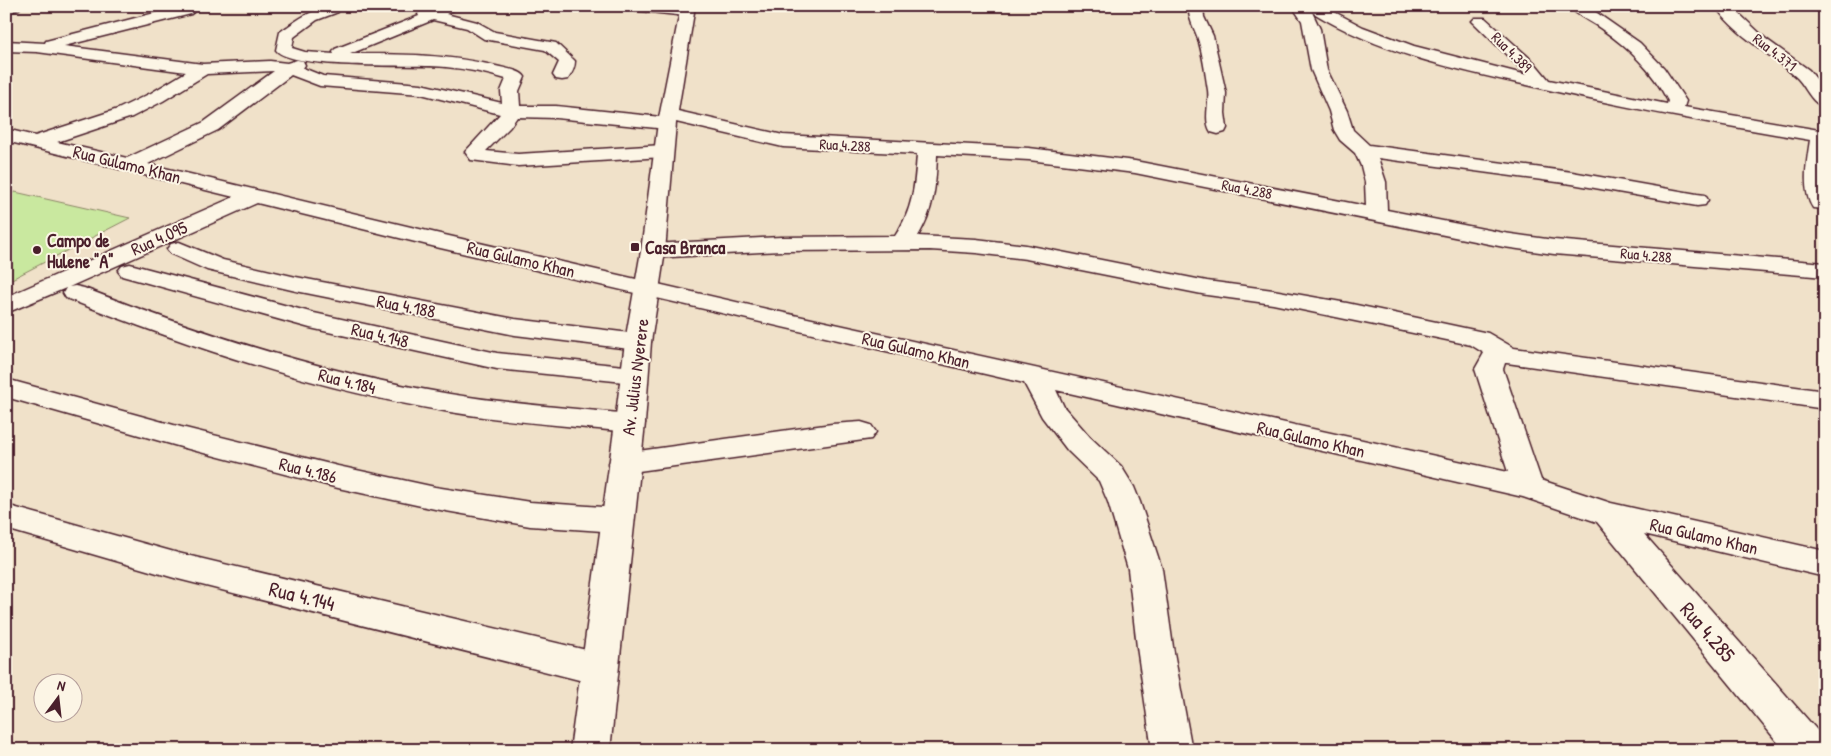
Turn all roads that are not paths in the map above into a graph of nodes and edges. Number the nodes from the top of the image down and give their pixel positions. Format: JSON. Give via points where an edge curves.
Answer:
{"nodes":[{"id":1,"x":14,"y":6,"type":"edge"},
{"id":2,"x":189,"y":6,"type":"edge"},
{"id":3,"x":413,"y":6,"type":"edge"},
{"id":4,"x":452,"y":6,"type":"edge"},
{"id":5,"x":632,"y":6,"type":"edge"},
{"id":6,"x":1196,"y":6,"type":"edge"},
{"id":7,"x":1576,"y":6,"type":"edge"},
{"id":8,"x":1722,"y":6,"type":"edge"},
{"id":9,"x":1308,"y":7,"type":"edge"},
{"id":10,"x":6,"y":9,"type":"edge"},
{"id":11,"x":333,"y":9,"type":"dead end"},
{"id":12,"x":687,"y":9,"type":"edge"},
{"id":13,"x":428,"y":16,"type":"junction"},
{"id":14,"x":1480,"y":21,"type":"dead end"},
{"id":15,"x":6,"y":46,"type":"edge"},
{"id":16,"x":37,"y":47,"type":"junction"},
{"id":17,"x":321,"y":58,"type":"junction"},
{"id":18,"x":289,"y":68,"type":"junction"},
{"id":19,"x":203,"y":69,"type":"junction"},
{"id":20,"x":562,"y":74,"type":"dead end"},
{"id":21,"x":1543,"y":84,"type":"junction"},
{"id":22,"x":1825,"y":102,"type":"edge"},
{"id":23,"x":1674,"y":110,"type":"junction"},
{"id":24,"x":511,"y":111,"type":"junction"},
{"id":25,"x":668,"y":119,"type":"junction"},
{"id":26,"x":1218,"y":128,"type":"dead end"},
{"id":27,"x":6,"y":135,"type":"edge"},
{"id":28,"x":1822,"y":136,"type":"edge"},
{"id":29,"x":36,"y":142,"type":"junction"},
{"id":30,"x":927,"y":148,"type":"junction"},
{"id":31,"x":1364,"y":150,"type":"junction"},
{"id":32,"x":663,"y":152,"type":"junction"},
{"id":33,"x":129,"y":165,"type":"junction"},
{"id":34,"x":257,"y":195,"type":"junction"},
{"id":35,"x":1698,"y":200,"type":"dead end"},
{"id":36,"x":1821,"y":202,"type":"dead end"},
{"id":37,"x":1376,"y":214,"type":"junction"},
{"id":38,"x":902,"y":243,"type":"junction"},
{"id":39,"x":179,"y":249,"type":"dead end"},
{"id":40,"x":653,"y":251,"type":"junction"},
{"id":41,"x":1825,"y":270,"type":"edge"},
{"id":42,"x":130,"y":271,"type":"dead end"},
{"id":43,"x":647,"y":287,"type":"junction"},
{"id":44,"x":75,"y":293,"type":"dead end"},
{"id":45,"x":6,"y":306,"type":"edge"},
{"id":46,"x":638,"y":342,"type":"junction"},
{"id":47,"x":1507,"y":355,"type":"junction"},
{"id":48,"x":634,"y":375,"type":"junction"},
{"id":49,"x":1036,"y":377,"type":"junction"},
{"id":50,"x":6,"y":388,"type":"edge"},
{"id":51,"x":1825,"y":400,"type":"edge"},
{"id":52,"x":630,"y":423,"type":"junction"},
{"id":53,"x":861,"y":432,"type":"dead end"},
{"id":54,"x":624,"y":463,"type":"junction"},
{"id":55,"x":1528,"y":487,"type":"junction"},
{"id":56,"x":1608,"y":514,"type":"junction"},
{"id":57,"x":6,"y":518,"type":"edge"},
{"id":58,"x":617,"y":520,"type":"junction"},
{"id":59,"x":1825,"y":564,"type":"edge"},
{"id":60,"x":599,"y":669,"type":"junction"},
{"id":61,"x":590,"y":750,"type":"edge"},
{"id":62,"x":1172,"y":750,"type":"edge"},
{"id":63,"x":1809,"y":750,"type":"edge"}],
"edges":[{"from":1,"to":10,"type":"street"},
{"from":2,"to":16,"type":"street","via":[[191,8],[186,11]]},
{"from":3,"to":13,"type":"street"},
{"from":4,"to":13,"type":"street"},
{"from":5,"to":12,"type":"street"},
{"from":6,"to":26,"type":"street","via":[[1216,93]]},
{"from":7,"to":23,"type":"street","via":[[1615,32],[1657,68],[1677,101]]},
{"from":8,"to":22,"type":"street","name":"Rua 4.371","via":[[1760,42],[1803,74]]},
{"from":9,"to":21,"type":"street","via":[[1397,44],[1473,68]]},
{"from":9,"to":31,"type":"street","via":[[1322,81],[1338,109],[1342,128]]},
{"from":11,"to":17,"type":"street","via":[[312,17],[285,36],[284,50]]},
{"from":12,"to":25,"type":"street","name":"Av. Julius Nyerere"},
{"from":13,"to":17,"type":"street","via":[[391,34]]},
{"from":13,"to":20,"type":"street","via":[[472,26],[490,36],[550,46],[567,61]]},
{"from":14,"to":21,"type":"street","name":"Rua 4.389"},
{"from":15,"to":16,"type":"street"},
{"from":16,"to":19,"type":"street"},
{"from":17,"to":18,"type":"street"},
{"from":17,"to":24,"type":"street","via":[[439,60],[488,67],[516,77],[510,91]]},
{"from":18,"to":19,"type":"street"},
{"from":18,"to":24,"type":"street","name":"Rua 4.288","via":[[320,81],[421,89]]},
{"from":18,"to":33,"type":"street","via":[[211,126]]},
{"from":19,"to":29,"type":"street","via":[[125,113]]},
{"from":21,"to":23,"type":"street"},
{"from":23,"to":28,"type":"street"},
{"from":24,"to":25,"type":"street","name":"Rua 4.288"},
{"from":24,"to":32,"type":"street","via":[[478,148],[478,156],[518,160]]},
{"from":25,"to":30,"type":"street","name":"Rua 4.288","via":[[783,141]]},
{"from":25,"to":32,"type":"street","name":"Av. Julius Nyerere"},
{"from":27,"to":29,"type":"street","name":"Rua Gulamo Khan"},
{"from":28,"to":36,"type":"street","via":[[1816,164],[1816,185]]},
{"from":29,"to":33,"type":"street","name":"Rua Gulamo Khan"},
{"from":30,"to":37,"type":"street","name":"Rua 4.288","via":[[1038,155],[1135,167]]},
{"from":30,"to":38,"type":"street","via":[[924,204]]},
{"from":31,"to":35,"type":"street","via":[[1572,178]]},
{"from":31,"to":37,"type":"street","via":[[1375,178]]},
{"from":32,"to":40,"type":"street","name":"Av. Julius Nyerere"},
{"from":33,"to":34,"type":"street","name":"Rua Gulamo Khan"},
{"from":34,"to":43,"type":"street","name":"Rua Gulamo Khan","via":[[436,240]]},
{"from":34,"to":45,"type":"street","name":"Rua 4.095"},
{"from":37,"to":41,"type":"street","name":"Rua 4.288","via":[[1554,247]]},
{"from":38,"to":40,"type":"street","via":[[780,244]]},
{"from":38,"to":47,"type":"street","via":[[954,244],[1026,252],[1207,288],[1310,304],[1479,339]]},
{"from":39,"to":46,"type":"street","name":"Rua 4.188","via":[[236,271],[457,317]]},
{"from":40,"to":43,"type":"street","name":"Av. Julius Nyerere"},
{"from":42,"to":48,"type":"street","name":"Rua 4.148","via":[[310,320],[489,359]]},
{"from":43,"to":46,"type":"street","name":"Av. Julius Nyerere"},
{"from":43,"to":49,"type":"street","name":"Rua Gulamo Khan"},
{"from":44,"to":52,"type":"street","name":"Rua 4.184","via":[[137,318],[231,349],[344,381],[424,399]]},
{"from":46,"to":48,"type":"street","name":"Av. Julius Nyerere"},
{"from":47,"to":51,"type":"street"},
{"from":47,"to":55,"type":"street","via":[[1494,357],[1489,369]]},
{"from":48,"to":52,"type":"street","name":"Av. Julius Nyerere"},
{"from":49,"to":55,"type":"street","name":"Rua Gulamo Khan"},
{"from":49,"to":62,"type":"street","via":[[1052,411],[1110,474],[1124,502],[1145,569]]},
{"from":50,"to":58,"type":"street","name":"Rua 4.186","via":[[181,437],[406,492],[530,514]]},
{"from":52,"to":54,"type":"street","name":"Av. Julius Nyerere"},
{"from":53,"to":54,"type":"street"},
{"from":54,"to":58,"type":"street","name":"Av. Julius Nyerere"},
{"from":55,"to":56,"type":"street","name":"Rua Gulamo Khan"},
{"from":56,"to":59,"type":"street","name":"Rua Gulamo Khan"},
{"from":56,"to":63,"type":"street","name":"Rua 4.285"},
{"from":57,"to":60,"type":"street","name":"Rua 4.144","via":[[178,566]]},
{"from":58,"to":60,"type":"street","name":"Av. Julius Nyerere"},
{"from":60,"to":61,"type":"street","name":"Av. Julius Nyerere"}]}
